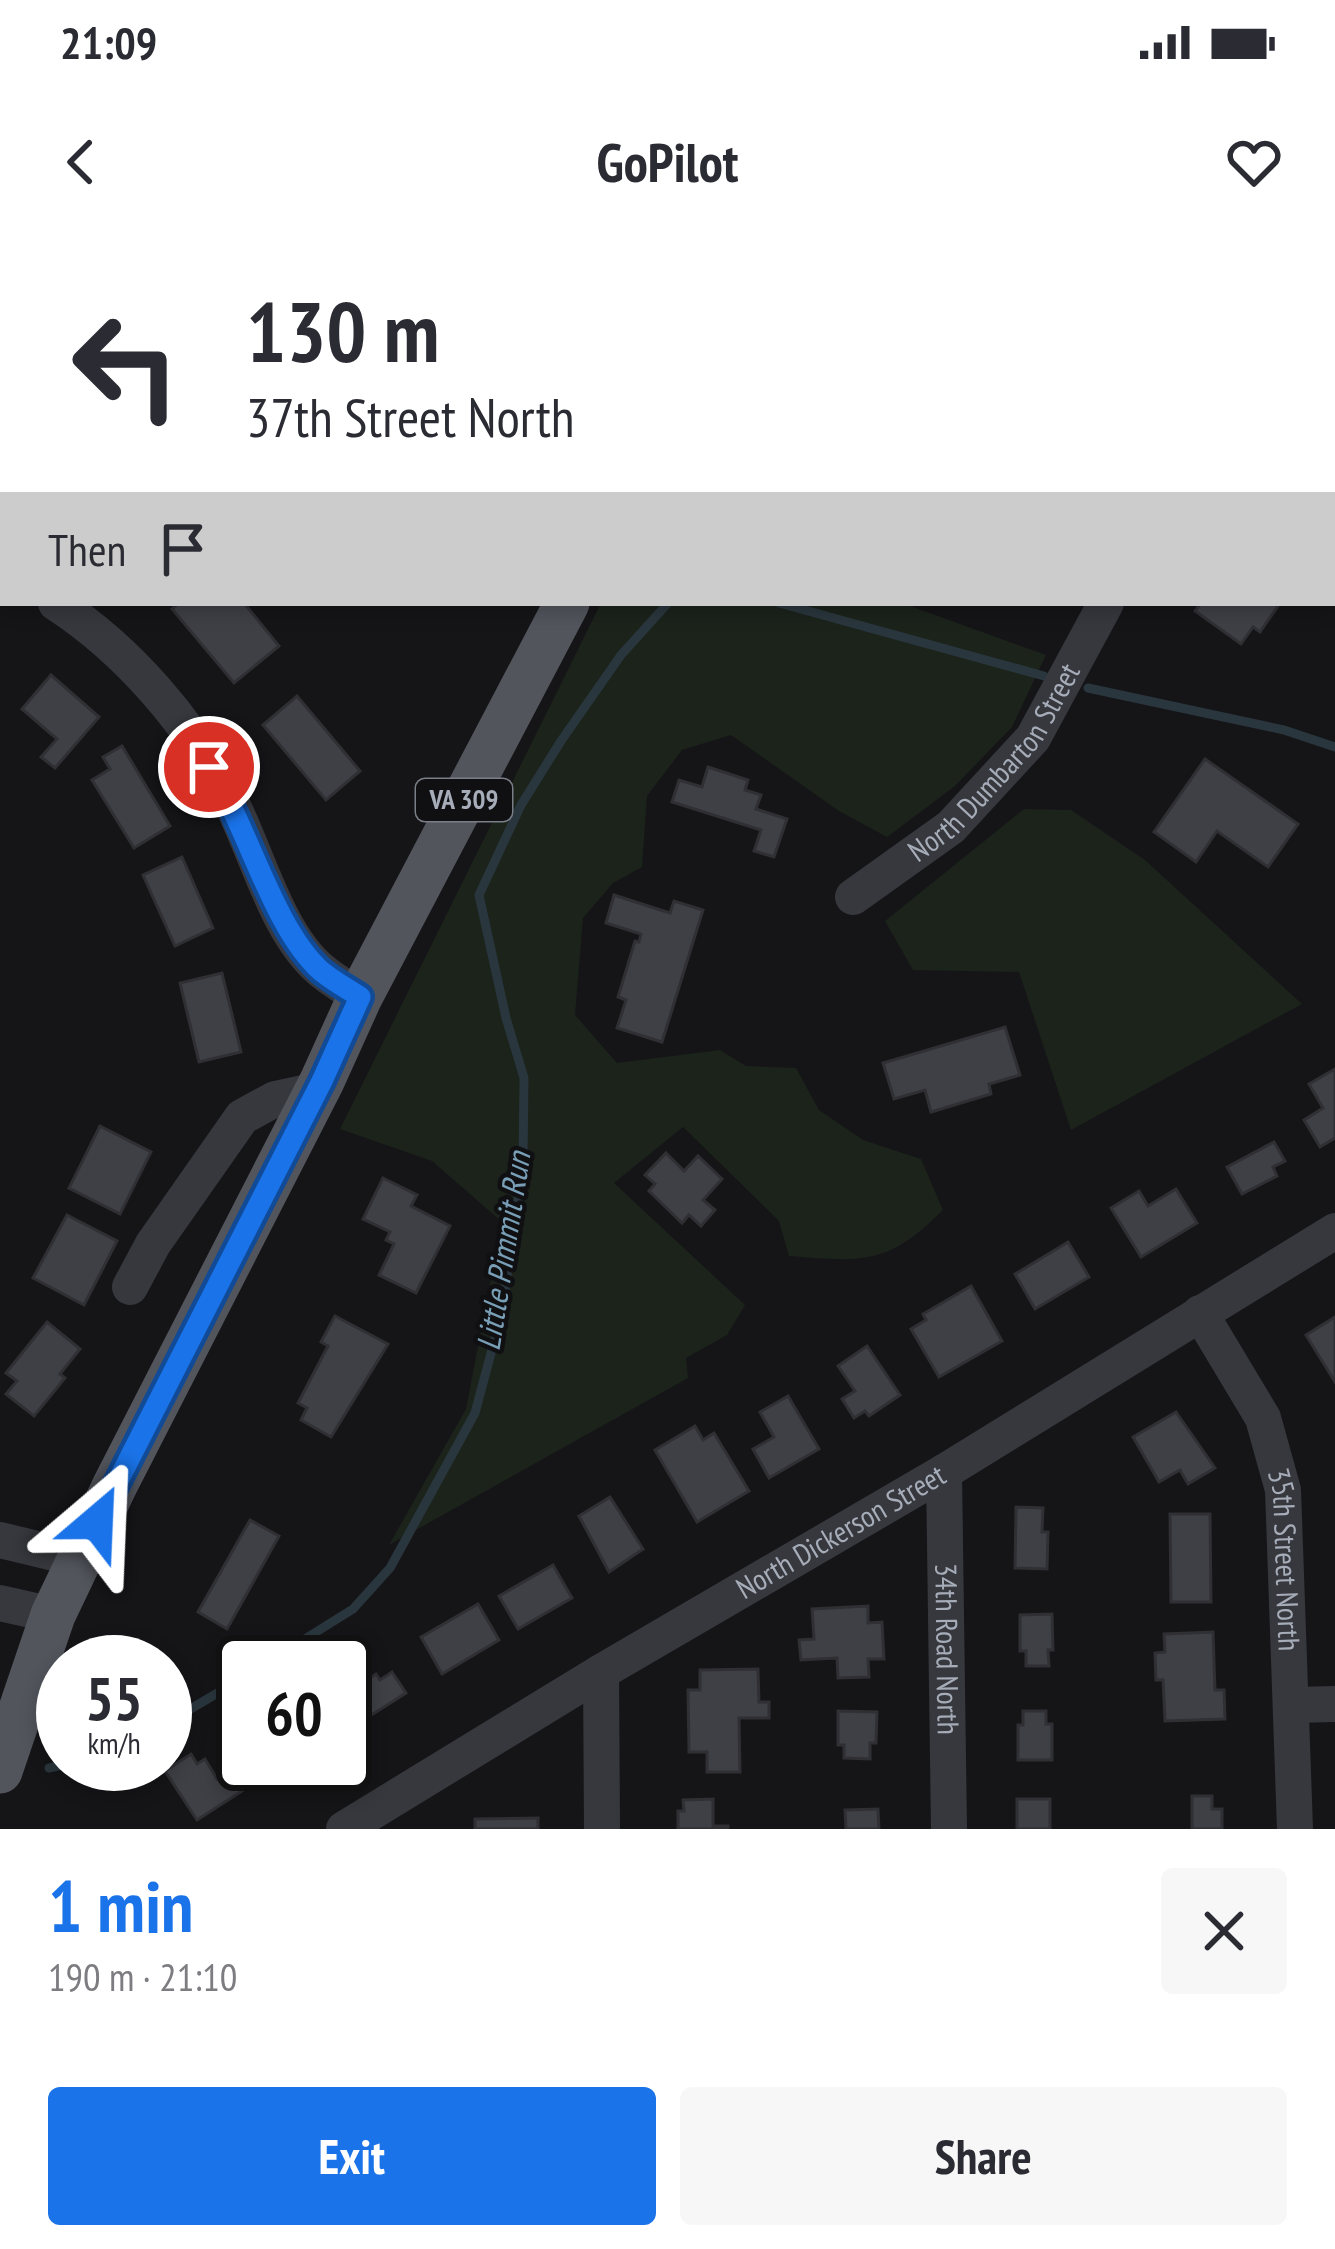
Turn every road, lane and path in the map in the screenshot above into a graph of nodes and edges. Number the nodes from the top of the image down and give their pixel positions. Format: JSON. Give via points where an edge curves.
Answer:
{"nodes":[{"id":1,"x":61,"y":606,"type":"edge"},
{"id":2,"x":565,"y":606,"type":"edge"},
{"id":3,"x":1104,"y":606,"type":"edge"},
{"id":4,"x":853,"y":897,"type":"dead end"},
{"id":5,"x":360,"y":997,"type":"junction"},
{"id":6,"x":317,"y":1090,"type":"junction"},
{"id":7,"x":1335,"y":1232,"type":"edge"},
{"id":8,"x":130,"y":1287,"type":"dead end"},
{"id":9,"x":1200,"y":1312,"type":"junction"},
{"id":10,"x":944,"y":1472,"type":"junction"},
{"id":11,"x":0,"y":1540,"type":"edge"},
{"id":12,"x":79,"y":1559,"type":"junction"},
{"id":13,"x":0,"y":1603,"type":"edge"},
{"id":14,"x":52,"y":1615,"type":"junction"},
{"id":15,"x":601,"y":1672,"type":"junction"},
{"id":16,"x":1293,"y":1705,"type":"junction"},
{"id":17,"x":1335,"y":1705,"type":"edge"},
{"id":18,"x":0,"y":1771,"type":"edge"},
{"id":19,"x":344,"y":1829,"type":"edge"},
{"id":20,"x":602,"y":1829,"type":"edge"},
{"id":21,"x":949,"y":1829,"type":"edge"},
{"id":22,"x":1295,"y":1829,"type":"edge"}],
"edges":[{"from":1,"to":5,"type":"street","via":[[168,704],[230,798],[286,923],[319,970]]},
{"from":2,"to":5,"type":"main road","number":"VA 309"},
{"from":3,"to":4,"type":"street","name":"North Dumbarton Street","via":[[1033,739],[951,827]]},
{"from":5,"to":6,"type":"main road","number":"VA 309"},
{"from":6,"to":8,"type":"street","via":[[242,1117]]},
{"from":6,"to":12,"type":"main road","number":"VA 309"},
{"from":7,"to":9,"type":"street","name":"North Dickerson Street"},
{"from":9,"to":10,"type":"street","name":"North Dickerson Street"},
{"from":9,"to":16,"type":"street","name":"35th Street North","via":[[1263,1418],[1282,1490]]},
{"from":10,"to":15,"type":"street","name":"North Dickerson Street"},
{"from":10,"to":21,"type":"street","name":"34th Road North"},
{"from":11,"to":12,"type":"street"},
{"from":12,"to":14,"type":"main road","number":"VA 309"},
{"from":13,"to":14,"type":"street"},
{"from":14,"to":18,"type":"main road","number":"VA 309"},
{"from":15,"to":19,"type":"street","name":"North Dickerson Street"},
{"from":15,"to":20,"type":"street"},
{"from":16,"to":17,"type":"street"},
{"from":16,"to":22,"type":"street","name":"35th Street North"}]}
